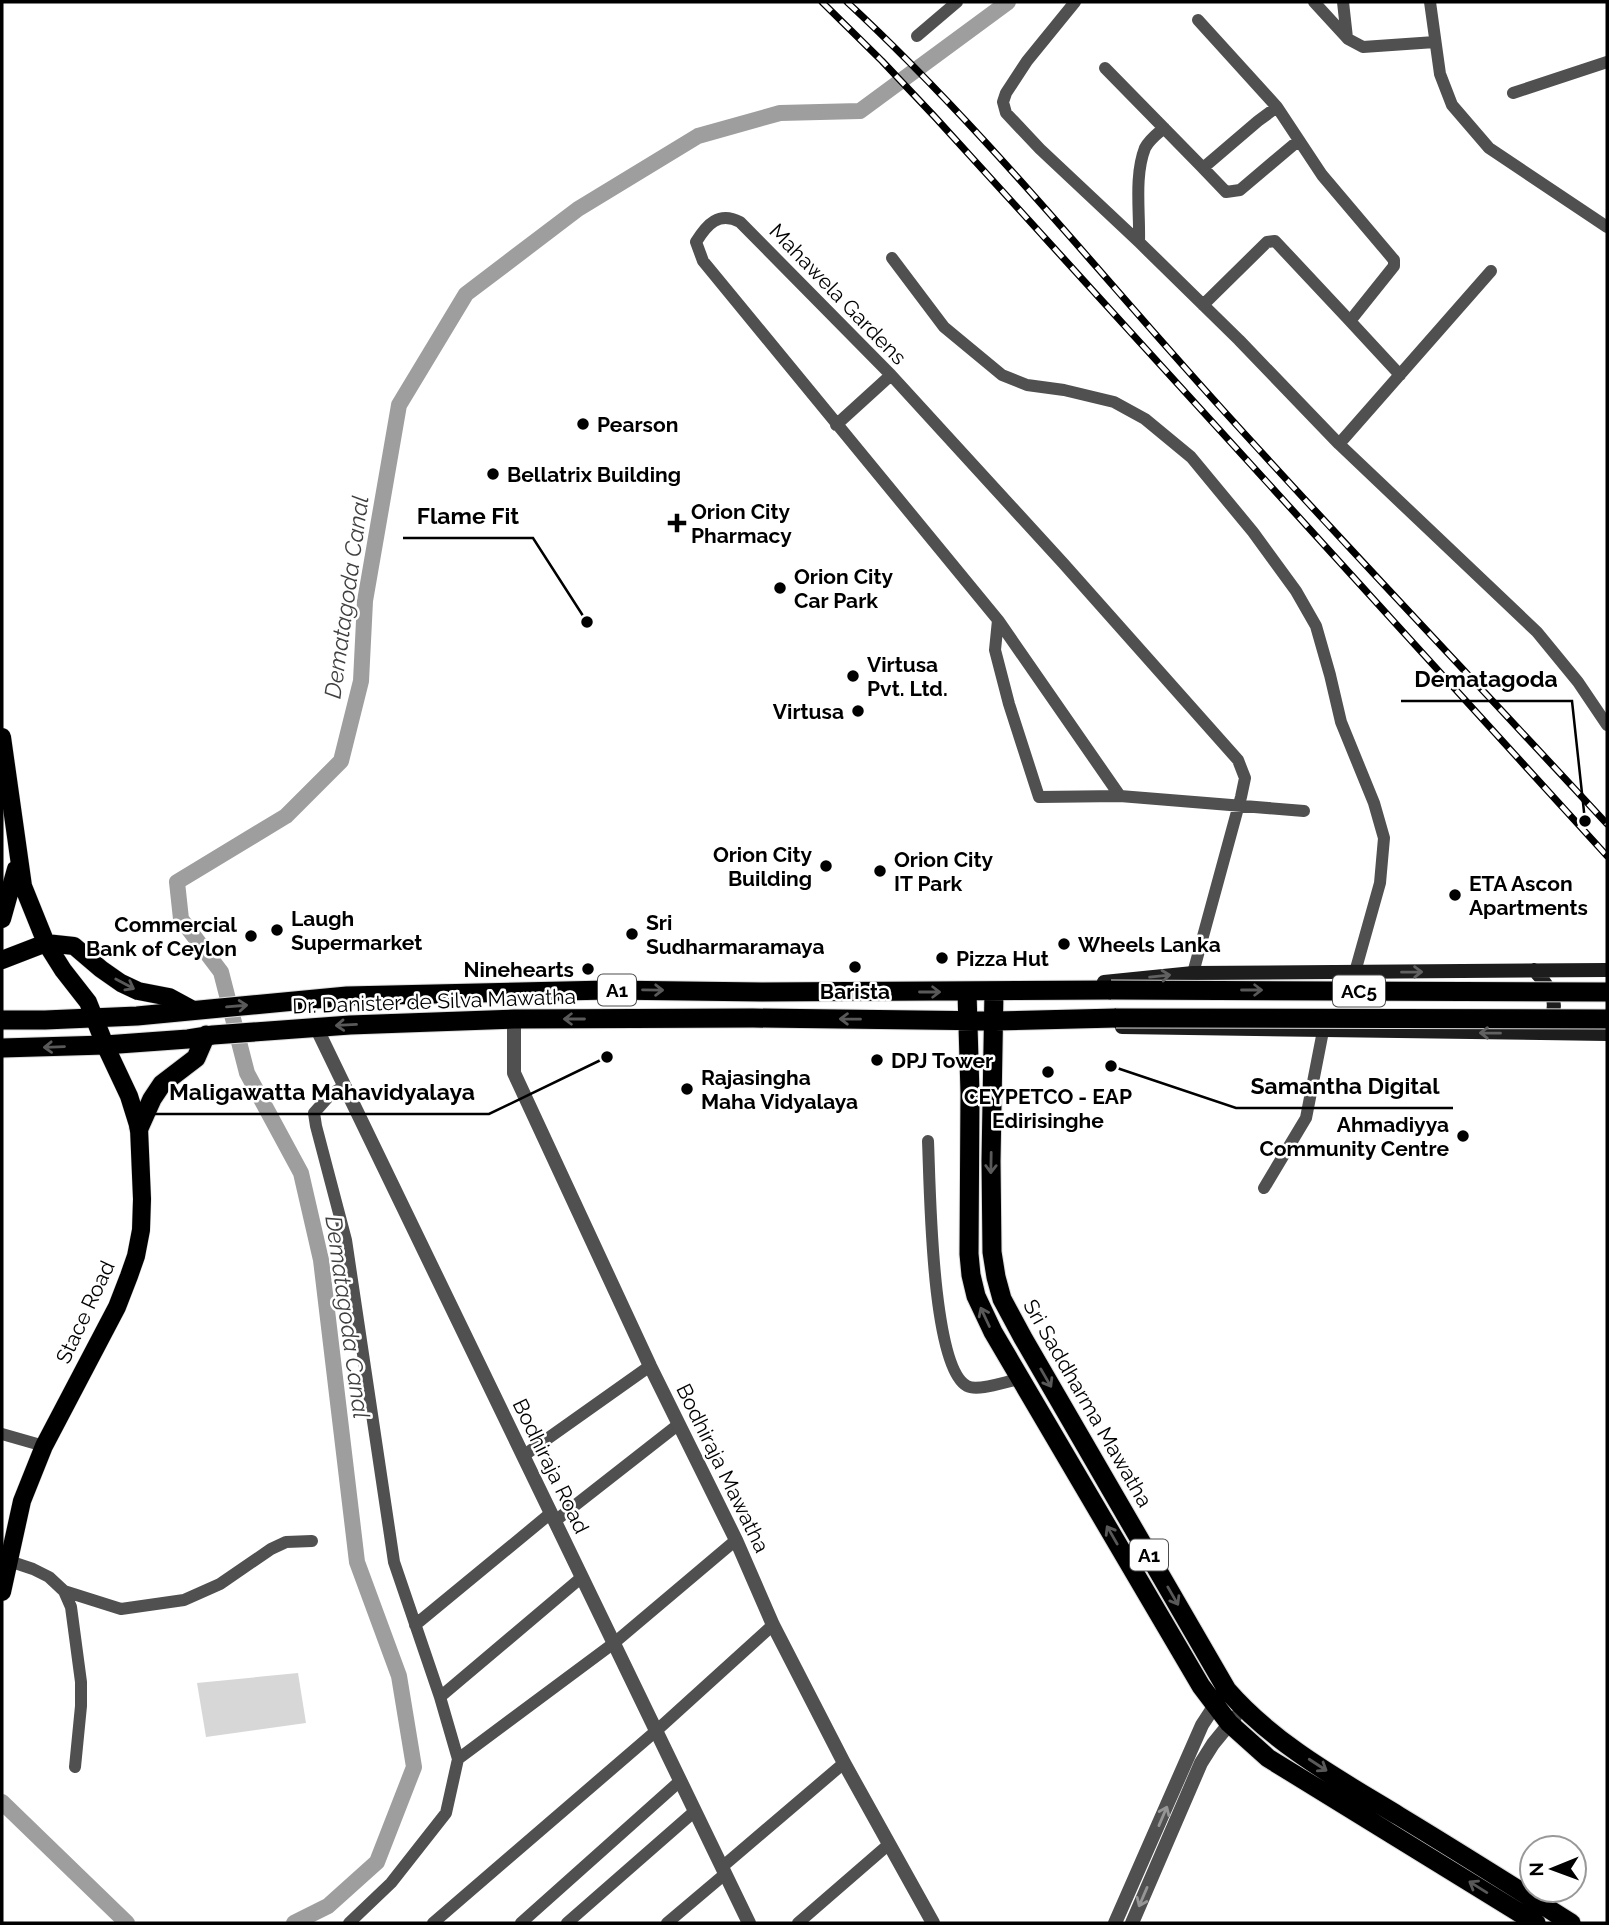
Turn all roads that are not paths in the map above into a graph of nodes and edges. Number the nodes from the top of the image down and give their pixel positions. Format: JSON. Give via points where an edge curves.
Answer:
{"nodes":[{"id":1,"x":957,"y":2,"type":"edge"},
{"id":2,"x":1075,"y":2,"type":"edge"},
{"id":3,"x":1314,"y":2,"type":"edge"},
{"id":4,"x":1343,"y":2,"type":"edge"},
{"id":5,"x":1430,"y":2,"type":"edge"},
{"id":6,"x":1198,"y":20,"type":"dead end"},
{"id":7,"x":917,"y":36,"type":"dead end"},
{"id":8,"x":1348,"y":39,"type":"junction"},
{"id":9,"x":1435,"y":42,"type":"junction"},
{"id":10,"x":1607,"y":62,"type":"edge"},
{"id":11,"x":1105,"y":68,"type":"dead end"},
{"id":12,"x":1513,"y":93,"type":"dead end"},
{"id":13,"x":1277,"y":107,"type":"junction"},
{"id":14,"x":1164,"y":128,"type":"junction"},
{"id":15,"x":1298,"y":141,"type":"junction"},
{"id":16,"x":1203,"y":168,"type":"junction"},
{"id":17,"x":1607,"y":227,"type":"edge"},
{"id":18,"x":1139,"y":242,"type":"junction"},
{"id":19,"x":892,"y":258,"type":"dead end"},
{"id":20,"x":1491,"y":271,"type":"dead end"},
{"id":21,"x":1203,"y":305,"type":"junction"},
{"id":22,"x":1350,"y":321,"type":"junction"},
{"id":23,"x":891,"y":375,"type":"junction"},
{"id":24,"x":1400,"y":375,"type":"junction"},
{"id":25,"x":836,"y":425,"type":"junction"},
{"id":26,"x":1339,"y":444,"type":"junction"},
{"id":27,"x":998,"y":620,"type":"junction"},
{"id":28,"x":1607,"y":725,"type":"edge"},
{"id":29,"x":2,"y":737,"type":"edge"},
{"id":30,"x":1120,"y":796,"type":"junction"},
{"id":31,"x":1237,"y":807,"type":"junction"},
{"id":32,"x":1304,"y":811,"type":"dead end"},
{"id":33,"x":18,"y":860,"type":"junction"},
{"id":34,"x":2,"y":919,"type":"edge"},
{"id":35,"x":46,"y":943,"type":"junction"},
{"id":36,"x":2,"y":960,"type":"edge"},
{"id":37,"x":1534,"y":970,"type":"junction"},
{"id":38,"x":1607,"y":970,"type":"edge"},
{"id":39,"x":1355,"y":972,"type":"junction"},
{"id":40,"x":1193,"y":973,"type":"junction"},
{"id":41,"x":994,"y":991,"type":"junction"},
{"id":42,"x":1019,"y":991,"type":"junction"},
{"id":43,"x":967,"y":992,"type":"junction"},
{"id":44,"x":1607,"y":992,"type":"edge"},
{"id":45,"x":200,"y":1009,"type":"junction"},
{"id":46,"x":96,"y":1018,"type":"junction"},
{"id":47,"x":514,"y":1019,"type":"junction"},
{"id":48,"x":1607,"y":1019,"type":"edge"},
{"id":49,"x":2,"y":1020,"type":"edge"},
{"id":50,"x":1030,"y":1020,"type":"junction"},
{"id":51,"x":968,"y":1021,"type":"junction"},
{"id":52,"x":995,"y":1021,"type":"junction"},
{"id":53,"x":316,"y":1027,"type":"junction"},
{"id":54,"x":1323,"y":1031,"type":"junction"},
{"id":55,"x":1531,"y":1034,"type":"junction"},
{"id":56,"x":1607,"y":1034,"type":"edge"},
{"id":57,"x":210,"y":1035,"type":"junction"},
{"id":58,"x":105,"y":1045,"type":"junction"},
{"id":59,"x":2,"y":1049,"type":"edge"},
{"id":60,"x":344,"y":1086,"type":"junction"},
{"id":61,"x":139,"y":1128,"type":"junction"},
{"id":62,"x":928,"y":1141,"type":"dead end"},
{"id":63,"x":1264,"y":1188,"type":"dead end"},
{"id":64,"x":650,"y":1366,"type":"junction"},
{"id":65,"x":1020,"y":1379,"type":"junction"},
{"id":66,"x":679,"y":1424,"type":"junction"},
{"id":67,"x":2,"y":1434,"type":"edge"},
{"id":68,"x":44,"y":1446,"type":"junction"},
{"id":69,"x":523,"y":1456,"type":"junction"},
{"id":70,"x":553,"y":1517,"type":"junction"},
{"id":71,"x":736,"y":1540,"type":"junction"},
{"id":72,"x":312,"y":1541,"type":"dead end"},
{"id":73,"x":9,"y":1561,"type":"junction"},
{"id":74,"x":582,"y":1577,"type":"junction"},
{"id":75,"x":64,"y":1591,"type":"junction"},
{"id":76,"x":2,"y":1592,"type":"edge"},
{"id":77,"x":415,"y":1625,"type":"junction"},
{"id":78,"x":773,"y":1625,"type":"junction"},
{"id":79,"x":614,"y":1643,"type":"junction"},
{"id":80,"x":1227,"y":1690,"type":"junction"},
{"id":81,"x":440,"y":1697,"type":"junction"},
{"id":82,"x":1214,"y":1705,"type":"junction"},
{"id":83,"x":1242,"y":1708,"type":"junction"},
{"id":84,"x":1229,"y":1723,"type":"junction"},
{"id":85,"x":656,"y":1731,"type":"junction"},
{"id":86,"x":458,"y":1759,"type":"junction"},
{"id":87,"x":844,"y":1763,"type":"junction"},
{"id":88,"x":75,"y":1767,"type":"dead end"},
{"id":89,"x":680,"y":1781,"type":"junction"},
{"id":90,"x":695,"y":1811,"type":"junction"},
{"id":91,"x":888,"y":1845,"type":"junction"},
{"id":92,"x":1155,"y":1852,"type":"junction"},
{"id":93,"x":724,"y":1870,"type":"junction"},
{"id":94,"x":349,"y":1923,"type":"edge"},
{"id":95,"x":433,"y":1923,"type":"edge"},
{"id":96,"x":521,"y":1923,"type":"edge"},
{"id":97,"x":567,"y":1923,"type":"edge"},
{"id":98,"x":667,"y":1923,"type":"edge"},
{"id":99,"x":749,"y":1923,"type":"edge"},
{"id":100,"x":798,"y":1923,"type":"edge"},
{"id":101,"x":933,"y":1923,"type":"edge"},
{"id":102,"x":1115,"y":1923,"type":"edge"},
{"id":103,"x":1132,"y":1923,"type":"edge"},
{"id":104,"x":1536,"y":1923,"type":"edge"},
{"id":105,"x":1571,"y":1923,"type":"edge"}],
"edges":[{"from":1,"to":7,"type":"street"},
{"from":2,"to":18,"type":"street","via":[[1027,61],[1003,102],[1006,113],[1040,149]]},
{"from":3,"to":8,"type":"street"},
{"from":4,"to":8,"type":"street"},
{"from":5,"to":9,"type":"street"},
{"from":6,"to":13,"type":"street"},
{"from":8,"to":9,"type":"street","via":[[1363,47]]},
{"from":9,"to":17,"type":"street","via":[[1440,74],[1452,105],[1489,148]]},
{"from":10,"to":12,"type":"street"},
{"from":11,"to":14,"type":"street"},
{"from":13,"to":15,"type":"street"},
{"from":13,"to":16,"type":"street"},
{"from":14,"to":16,"type":"street"},
{"from":14,"to":18,"type":"street","via":[[1146,146],[1139,175]]},
{"from":15,"to":16,"type":"street","via":[[1240,190],[1226,192]]},
{"from":15,"to":22,"type":"street","via":[[1394,260],[1394,266]]},
{"from":18,"to":21,"type":"street"},
{"from":19,"to":39,"type":"street","via":[[944,327],[1002,375],[1027,385],[1114,402],[1145,419],[1191,457],[1296,591],[1316,626],[1341,722],[1384,838],[1380,883]]},
{"from":20,"to":24,"type":"street"},
{"from":21,"to":22,"type":"street","via":[[1267,242],[1275,241]]},
{"from":21,"to":26,"type":"street"},
{"from":22,"to":24,"type":"street"},
{"from":23,"to":25,"type":"street"},
{"from":23,"to":25,"type":"street","name":"Mahawela Gardens","via":[[740,222],[731,217],[704,229],[695,242],[703,261]]},
{"from":23,"to":31,"type":"street","name":"Mahawela Gardens","via":[[1238,760],[1245,778]]},
{"from":24,"to":26,"type":"street"},
{"from":25,"to":27,"type":"street","name":"Mahawela Gardens"},
{"from":26,"to":28,"type":"street","via":[[1537,632]]},
{"from":27,"to":30,"type":"street","name":"Mahawela Gardens"},
{"from":27,"to":30,"type":"street","via":[[995,650],[1039,797]]},
{"from":29,"to":33,"type":"main road","name":"Stace Road"},
{"from":30,"to":31,"type":"street"},
{"from":31,"to":32,"type":"street"},
{"from":31,"to":40,"type":"street","name":"Mahawela Gardens"},
{"from":33,"to":34,"type":"main road"},
{"from":33,"to":35,"type":"main road","name":"Stace Road","via":[[29,905]]},
{"from":35,"to":36,"type":"main road"},
{"from":35,"to":45,"type":"main road","one_way":true,"via":[[74,946],[121,983]]},
{"from":35,"to":46,"type":"main road","name":"Stace Road"},
{"from":37,"to":38,"type":"main road"},
{"from":39,"to":37,"type":"main road","one_way":true},
{"from":37,"to":55,"type":"main road","via":[[1548,988],[1554,1012]]},
{"from":39,"to":40,"type":"main road"},
{"from":42,"to":40,"type":"main road","one_way":true},
{"from":41,"to":42,"type":"highway","number":"AC5"},
{"from":41,"to":43,"type":"highway","name":"Dr. Danister de Silva Mawatha","number":"A1"},
{"from":41,"to":52,"type":"highway","name":"Sri Saddharma Mawatha","number":"A1"},
{"from":42,"to":44,"type":"highway","number":"AC5","one_way":true,"bridge":true},
{"from":45,"to":43,"type":"highway","name":"Dr. Danister de Silva Mawatha","number":"A1","one_way":true,"via":[[347,996],[618,990]]},
{"from":43,"to":51,"type":"highway","number":"A1"},
{"from":45,"to":46,"type":"highway","name":"Dr. Danister de Silva Mawatha","number":"A1"},
{"from":46,"to":49,"type":"highway","name":"Dr. Danister de Silva Mawatha","number":"A1"},
{"from":46,"to":58,"type":"main road","name":"Stace Road"},
{"from":51,"to":47,"type":"highway","name":"Dr. Danister de Silva Mawatha","number":"A1","one_way":true},
{"from":47,"to":53,"type":"highway","name":"Dr. Danister de Silva Mawatha","number":"A1","one_way":true},
{"from":47,"to":64,"type":"street","name":"Bodhiraja Mawatha","via":[[514,1073]]},
{"from":48,"to":50,"type":"highway","number":"AC5","bridge":true},
{"from":50,"to":52,"type":"highway","number":"AC5"},
{"from":50,"to":54,"type":"main road","via":[[1113,1027]]},
{"from":51,"to":52,"type":"highway","name":"Dr. Danister de Silva Mawatha","number":"A1"},
{"from":65,"to":51,"type":"highway","number":"A1","one_way":true,"via":[[981,1307],[971,1275]]},
{"from":52,"to":80,"type":"highway","name":"Sri Saddharma Mawatha","number":"A1","one_way":true,"via":[[991,1226],[1002,1299]]},
{"from":53,"to":57,"type":"highway","name":"Dr. Danister de Silva Mawatha","number":"A1"},
{"from":53,"to":60,"type":"street","name":"Bodhiraja Road"},
{"from":55,"to":54,"type":"main road","one_way":true},
{"from":54,"to":63,"type":"street","via":[[1306,1118]]},
{"from":55,"to":56,"type":"main road"},
{"from":57,"to":58,"type":"highway","name":"Dr. Danister de Silva Mawatha","number":"A1"},
{"from":57,"to":61,"type":"highway","via":[[195,1058],[162,1084]]},
{"from":58,"to":59,"type":"highway","name":"Dr. Danister de Silva Mawatha","number":"A1","one_way":true},
{"from":58,"to":61,"type":"main road","name":"Stace Road","via":[[126,1087]]},
{"from":60,"to":69,"type":"street","name":"Bodhiraja Road"},
{"from":60,"to":77,"type":"street","via":[[314,1113],[346,1240],[394,1562]]},
{"from":61,"to":68,"type":"main road","name":"Stace Road","via":[[142,1199],[136,1255],[117,1307]]},
{"from":62,"to":65,"type":"street","via":[[936,1292],[952,1368],[968,1387]]},
{"from":64,"to":66,"type":"street","name":"Bodhiraja Mawatha"},
{"from":64,"to":69,"type":"street"},
{"from":82,"to":65,"type":"highway","number":"A1","one_way":true},
{"from":66,"to":70,"type":"street"},
{"from":66,"to":71,"type":"street","name":"Bodhiraja Mawatha"},
{"from":67,"to":68,"type":"street"},
{"from":68,"to":73,"type":"main road","name":"Stace Road","via":[[22,1501]]},
{"from":69,"to":70,"type":"street","name":"Bodhiraja Road"},
{"from":70,"to":74,"type":"street","name":"Bodhiraja Road"},
{"from":70,"to":77,"type":"street"},
{"from":71,"to":78,"type":"street","name":"Bodhiraja Mawatha"},
{"from":71,"to":79,"type":"street"},
{"from":72,"to":75,"type":"street","via":[[286,1542],[220,1584],[184,1600],[121,1609]]},
{"from":73,"to":75,"type":"street","via":[[49,1577]]},
{"from":73,"to":76,"type":"main road","name":"Stace Road"},
{"from":74,"to":79,"type":"street","name":"Bodhiraja Road"},
{"from":74,"to":81,"type":"street"},
{"from":75,"to":88,"type":"street","via":[[71,1607],[81,1682]]},
{"from":77,"to":81,"type":"street"},
{"from":78,"to":85,"type":"street"},
{"from":78,"to":87,"type":"street","name":"Bodhiraja Mawatha"},
{"from":79,"to":85,"type":"street","name":"Bodhiraja Road"},
{"from":79,"to":86,"type":"street"},
{"from":80,"to":82,"type":"street"},
{"from":80,"to":83,"type":"highway","name":"Sri Saddharma Mawatha","number":"A1"},
{"from":81,"to":86,"type":"street"},
{"from":82,"to":84,"type":"highway","number":"A1"},
{"from":92,"to":82,"type":"street","one_way":true,"via":[[1197,1737]]},
{"from":83,"to":84,"type":"street"},
{"from":83,"to":105,"type":"highway","name":"Sri Saddharma Mawatha","number":"A1","one_way":true,"via":[[1310,1761]]},
{"from":84,"to":92,"type":"street","via":[[1202,1763]]},
{"from":104,"to":84,"type":"highway","number":"A1","one_way":true,"via":[[1268,1758]]},
{"from":85,"to":89,"type":"street","name":"Bodhiraja Road"},
{"from":85,"to":95,"type":"street"},
{"from":86,"to":94,"type":"street","via":[[446,1813],[391,1883]]},
{"from":87,"to":91,"type":"street","name":"Bodhiraja Mawatha"},
{"from":87,"to":93,"type":"street"},
{"from":89,"to":90,"type":"street","name":"Bodhiraja Road"},
{"from":89,"to":96,"type":"street"},
{"from":90,"to":93,"type":"street","name":"Bodhiraja Road"},
{"from":90,"to":97,"type":"street"},
{"from":91,"to":100,"type":"street"},
{"from":91,"to":101,"type":"street","name":"Bodhiraja Mawatha"},
{"from":92,"to":102,"type":"street"},
{"from":92,"to":103,"type":"street","one_way":true},
{"from":93,"to":98,"type":"street"},
{"from":93,"to":99,"type":"street","name":"Bodhiraja Road"}]}
